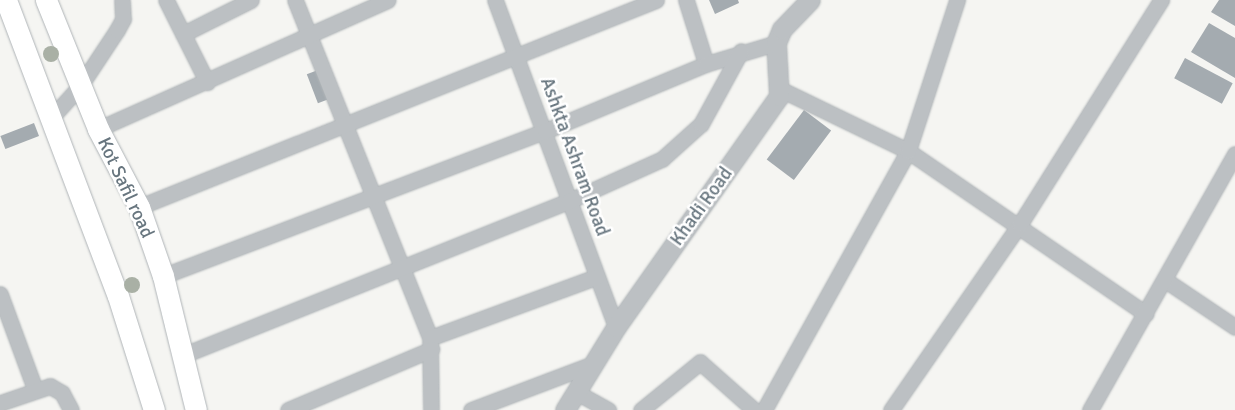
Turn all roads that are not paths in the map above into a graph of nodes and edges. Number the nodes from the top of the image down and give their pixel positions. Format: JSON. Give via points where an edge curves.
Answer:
{"nodes":[{"id":1,"x":6,"y":0,"type":"edge"},
{"id":2,"x":46,"y":0,"type":"edge"},
{"id":3,"x":122,"y":0,"type":"edge"},
{"id":4,"x":166,"y":0,"type":"edge"},
{"id":5,"x":251,"y":0,"type":"edge"},
{"id":6,"x":295,"y":0,"type":"edge"},
{"id":7,"x":388,"y":0,"type":"edge"},
{"id":8,"x":495,"y":0,"type":"edge"},
{"id":9,"x":656,"y":0,"type":"edge"},
{"id":10,"x":686,"y":0,"type":"edge"},
{"id":11,"x":810,"y":0,"type":"edge"},
{"id":12,"x":957,"y":0,"type":"edge"},
{"id":13,"x":1161,"y":0,"type":"edge"},
{"id":14,"x":183,"y":34,"type":"junction"},
{"id":15,"x":309,"y":35,"type":"junction"},
{"id":16,"x":776,"y":42,"type":"junction"},
{"id":17,"x":741,"y":52,"type":"junction"},
{"id":18,"x":514,"y":54,"type":"junction"},
{"id":19,"x":706,"y":64,"type":"junction"},
{"id":20,"x":207,"y":82,"type":"junction"},
{"id":21,"x":80,"y":86,"type":"junction"},
{"id":22,"x":782,"y":90,"type":"junction"},
{"id":23,"x":52,"y":117,"type":"junction"},
{"id":24,"x":345,"y":126,"type":"junction"},
{"id":25,"x":98,"y":128,"type":"junction"},
{"id":26,"x":545,"y":131,"type":"junction"},
{"id":27,"x":908,"y":151,"type":"junction"},
{"id":28,"x":1235,"y":154,"type":"edge"},
{"id":29,"x":374,"y":196,"type":"junction"},
{"id":30,"x":569,"y":201,"type":"junction"},
{"id":31,"x":139,"y":207,"type":"junction"},
{"id":32,"x":1020,"y":224,"type":"junction"},
{"id":33,"x":404,"y":268,"type":"junction"},
{"id":34,"x":163,"y":276,"type":"junction"},
{"id":35,"x":596,"y":277,"type":"junction"},
{"id":36,"x":1165,"y":280,"type":"junction"},
{"id":37,"x":0,"y":294,"type":"edge"},
{"id":38,"x":1146,"y":314,"type":"junction"},
{"id":39,"x":616,"y":327,"type":"junction"},
{"id":40,"x":1235,"y":327,"type":"edge"},
{"id":41,"x":431,"y":344,"type":"junction"},
{"id":42,"x":182,"y":356,"type":"junction"},
{"id":43,"x":593,"y":364,"type":"junction"},
{"id":44,"x":35,"y":389,"type":"junction"},
{"id":45,"x":576,"y":392,"type":"junction"},
{"id":46,"x":0,"y":403,"type":"edge"},
{"id":47,"x":72,"y":410,"type":"edge"},
{"id":48,"x":154,"y":410,"type":"edge"},
{"id":49,"x":196,"y":410,"type":"edge"},
{"id":50,"x":288,"y":410,"type":"edge"},
{"id":51,"x":431,"y":410,"type":"edge"},
{"id":52,"x":471,"y":410,"type":"edge"},
{"id":53,"x":565,"y":410,"type":"edge"},
{"id":54,"x":608,"y":410,"type":"edge"},
{"id":55,"x":641,"y":410,"type":"edge"},
{"id":56,"x":754,"y":410,"type":"edge"},
{"id":57,"x":764,"y":410,"type":"edge"},
{"id":58,"x":891,"y":410,"type":"edge"},
{"id":59,"x":1090,"y":410,"type":"edge"}],
"edges":[{"from":1,"to":23,"type":"main road","name":"Kot Safil road"},
{"from":2,"to":21,"type":"main road","name":"Kot Safil road"},
{"from":3,"to":21,"type":"street","via":[[122,19]]},
{"from":4,"to":14,"type":"street"},
{"from":5,"to":14,"type":"street"},
{"from":6,"to":15,"type":"street"},
{"from":7,"to":15,"type":"street"},
{"from":8,"to":18,"type":"street","name":"Ashkta Ashram Road"},
{"from":9,"to":18,"type":"street"},
{"from":10,"to":19,"type":"street"},
{"from":11,"to":16,"type":"street","via":[[782,29]]},
{"from":12,"to":27,"type":"street"},
{"from":13,"to":32,"type":"street"},
{"from":14,"to":20,"type":"street"},
{"from":15,"to":20,"type":"street"},
{"from":15,"to":24,"type":"street"},
{"from":16,"to":17,"type":"street"},
{"from":16,"to":22,"type":"street"},
{"from":17,"to":19,"type":"street"},
{"from":17,"to":30,"type":"street","via":[[688,140],[662,159]]},
{"from":18,"to":24,"type":"street"},
{"from":18,"to":26,"type":"street","name":"Ashkta Ashram Road"},
{"from":19,"to":26,"type":"street"},
{"from":20,"to":25,"type":"street"},
{"from":21,"to":23,"type":"street"},
{"from":21,"to":25,"type":"main road","name":"Kot Safil road"},
{"from":22,"to":27,"type":"street"},
{"from":22,"to":39,"type":"street","name":"Khadi Road"},
{"from":23,"to":48,"type":"main road","name":"Kot Safil road","via":[[132,334]]},
{"from":24,"to":29,"type":"street"},
{"from":24,"to":31,"type":"street"},
{"from":25,"to":31,"type":"main road","name":"Kot Safil road"},
{"from":26,"to":29,"type":"street"},
{"from":26,"to":30,"type":"street","name":"Ashkta Ashram Road"},
{"from":27,"to":32,"type":"street"},
{"from":27,"to":57,"type":"street"},
{"from":28,"to":36,"type":"street"},
{"from":29,"to":33,"type":"street"},
{"from":29,"to":34,"type":"street"},
{"from":30,"to":33,"type":"street"},
{"from":30,"to":35,"type":"street","name":"Ashkta Ashram Road"},
{"from":31,"to":34,"type":"main road","name":"Kot Safil road"},
{"from":32,"to":38,"type":"street"},
{"from":32,"to":58,"type":"street"},
{"from":33,"to":41,"type":"street"},
{"from":33,"to":42,"type":"street"},
{"from":34,"to":42,"type":"main road","name":"Kot Safil road"},
{"from":35,"to":39,"type":"street","name":"Ashkta Ashram Road"},
{"from":35,"to":41,"type":"street"},
{"from":36,"to":38,"type":"street"},
{"from":36,"to":40,"type":"street"},
{"from":37,"to":44,"type":"street"},
{"from":38,"to":59,"type":"street"},
{"from":39,"to":43,"type":"street","name":"Khadi Road"},
{"from":41,"to":50,"type":"street"},
{"from":41,"to":51,"type":"street"},
{"from":42,"to":49,"type":"main road","name":"Kot Safil road"},
{"from":43,"to":45,"type":"street","name":"Khadi Road"},
{"from":43,"to":52,"type":"street"},
{"from":44,"to":46,"type":"street"},
{"from":44,"to":47,"type":"street","via":[[58,388]]},
{"from":45,"to":53,"type":"street","name":"Khadi Road"},
{"from":45,"to":54,"type":"street"},
{"from":55,"to":56,"type":"street","via":[[700,362]]}]}
